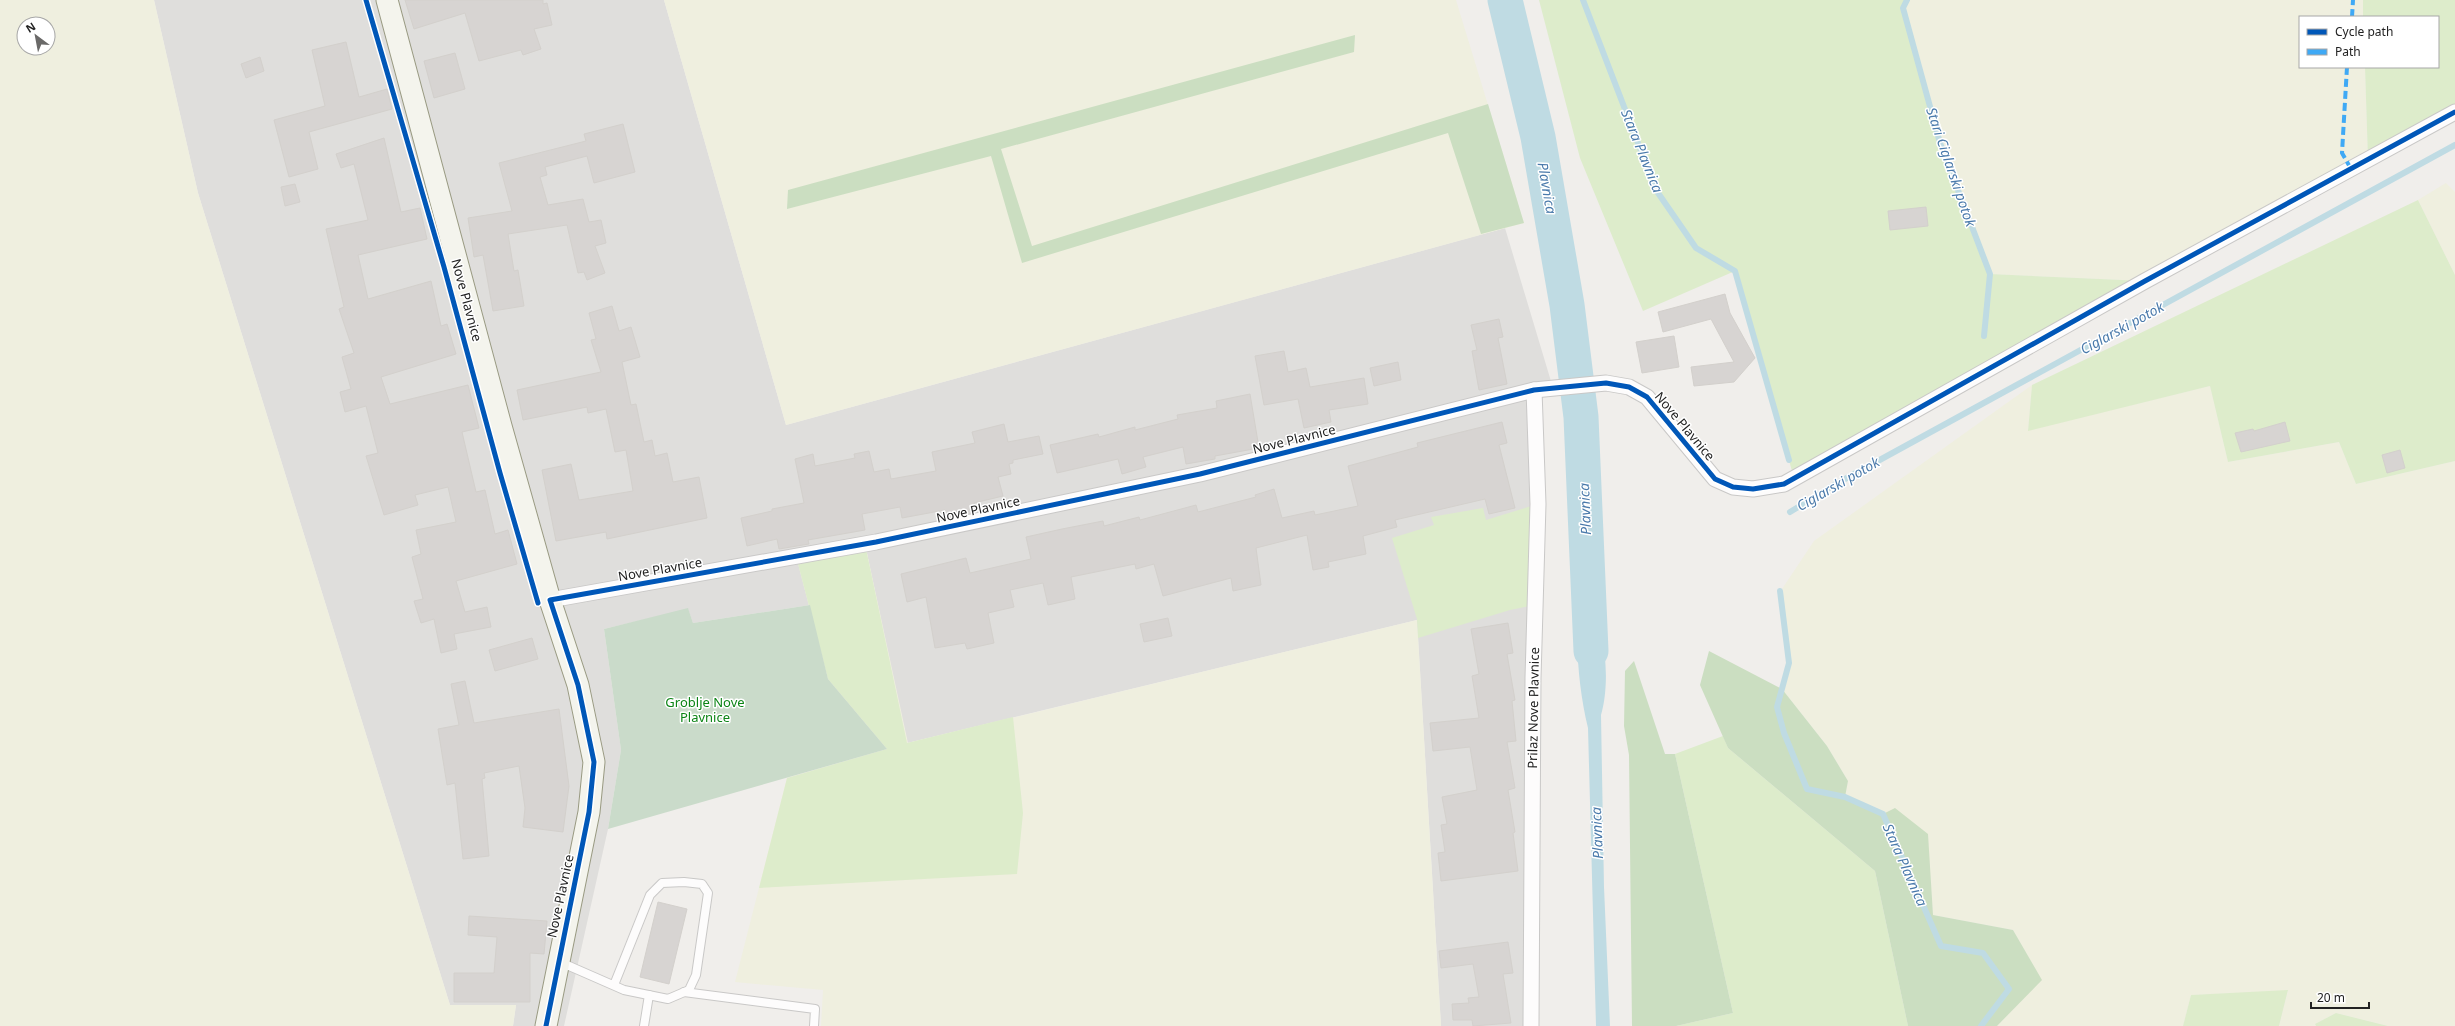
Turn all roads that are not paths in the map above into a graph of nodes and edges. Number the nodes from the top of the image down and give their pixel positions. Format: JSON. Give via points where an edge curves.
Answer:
{"nodes":[{"id":1,"x":387,"y":0,"type":"edge"},
{"id":2,"x":2455,"y":112,"type":"edge"},
{"id":3,"x":1534,"y":390,"type":"junction"},
{"id":4,"x":550,"y":600,"type":"junction"},
{"id":5,"x":558,"y":961,"type":"junction"},
{"id":6,"x":614,"y":985,"type":"junction"},
{"id":7,"x":684,"y":992,"type":"junction"},
{"id":8,"x":649,"y":995,"type":"junction"},
{"id":9,"x":546,"y":1026,"type":"edge"},
{"id":10,"x":644,"y":1026,"type":"edge"},
{"id":11,"x":814,"y":1026,"type":"edge"},
{"id":12,"x":1531,"y":1026,"type":"edge"}],
"edges":[{"from":1,"to":4,"type":"street","name":"Nove Plavnice"},
{"from":2,"to":3,"type":"street","name":"Nove Plavnice","via":[[2144,281],[1784,484],[1753,489],[1734,487],[1715,479],[1647,397],[1630,387],[1606,383]]},
{"from":3,"to":4,"type":"street","name":"Nove Plavnice","via":[[1200,474],[876,542]]},
{"from":3,"to":12,"type":"street","name":"Prilaz Nove Plavnice","via":[[1538,504],[1533,678]]},
{"from":4,"to":5,"type":"street","name":"Nove Plavnice","via":[[578,686],[594,762],[589,812]]},
{"from":5,"to":6,"type":"lane"},
{"from":5,"to":9,"type":"street","name":"Nove Plavnice"},
{"from":6,"to":7,"type":"lane","via":[[650,895],[662,883],[702,884],[708,893],[696,975],[689,990]]},
{"from":6,"to":8,"type":"lane"},
{"from":7,"to":8,"type":"lane","via":[[668,999]]},
{"from":7,"to":11,"type":"lane","via":[[815,1009]]},
{"from":8,"to":10,"type":"lane"}]}
